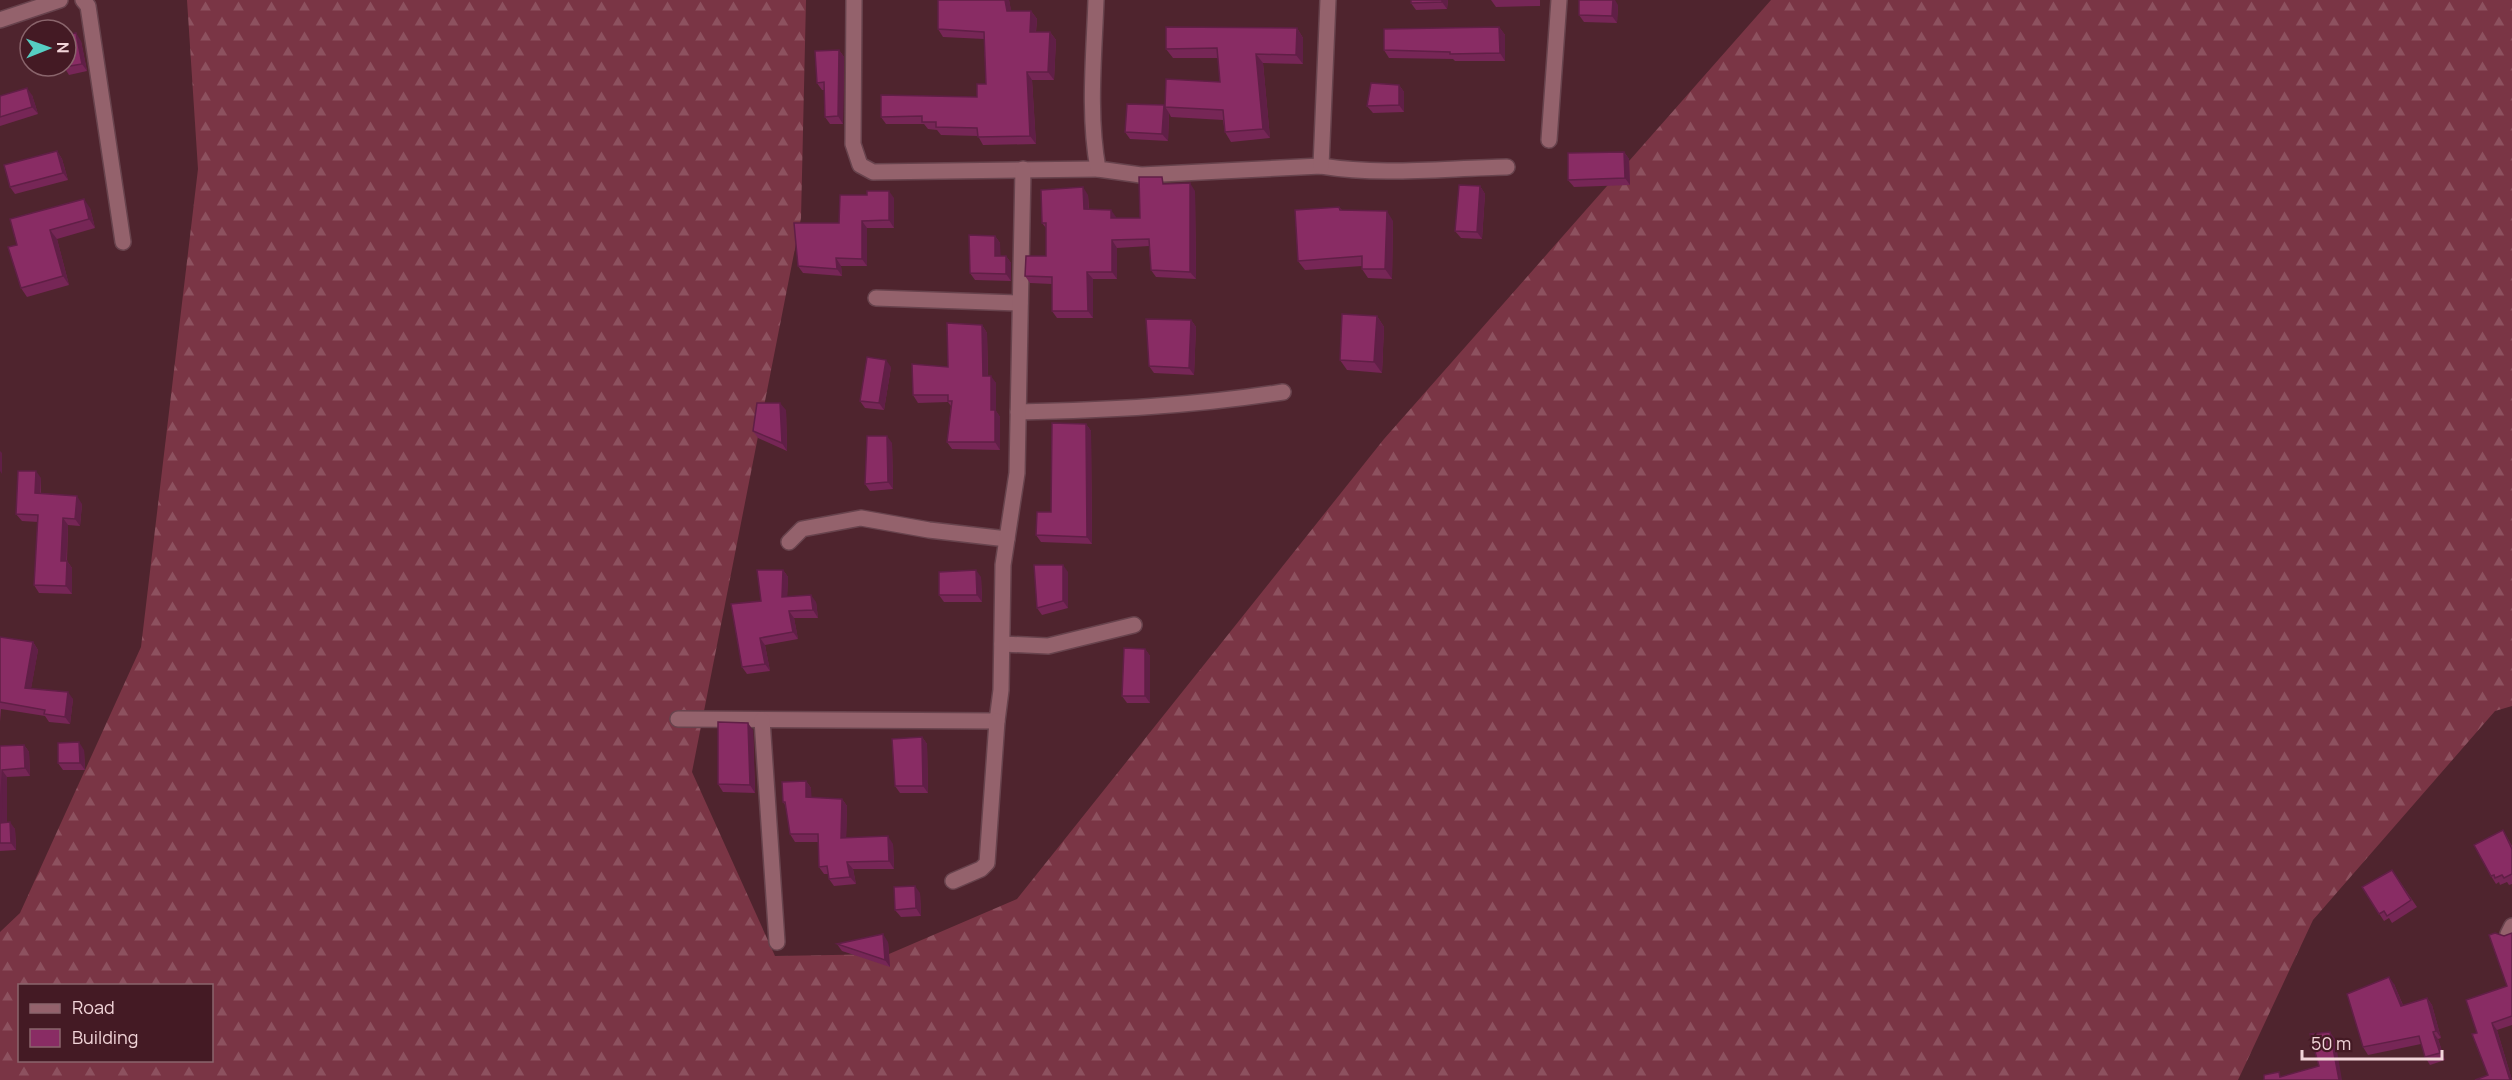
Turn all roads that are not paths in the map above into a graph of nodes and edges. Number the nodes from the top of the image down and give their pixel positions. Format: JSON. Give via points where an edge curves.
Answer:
{"nodes":[{"id":1,"x":60,"y":0,"type":"edge"},
{"id":2,"x":83,"y":0,"type":"edge"},
{"id":3,"x":854,"y":0,"type":"edge"},
{"id":4,"x":1096,"y":0,"type":"edge"},
{"id":5,"x":1328,"y":0,"type":"edge"},
{"id":6,"x":1558,"y":0,"type":"edge"},
{"id":7,"x":0,"y":20,"type":"edge"},
{"id":8,"x":1549,"y":140,"type":"dead end"},
{"id":9,"x":1321,"y":166,"type":"junction"},
{"id":10,"x":1508,"y":167,"type":"dead end"},
{"id":11,"x":1023,"y":169,"type":"junction"},
{"id":12,"x":1098,"y":169,"type":"junction"},
{"id":13,"x":123,"y":242,"type":"dead end"},
{"id":14,"x":876,"y":298,"type":"dead end"},
{"id":15,"x":1020,"y":303,"type":"junction"},
{"id":16,"x":1283,"y":392,"type":"dead end"},
{"id":17,"x":1018,"y":412,"type":"junction"},
{"id":18,"x":1007,"y":539,"type":"junction"},
{"id":19,"x":789,"y":542,"type":"dead end"},
{"id":20,"x":1134,"y":625,"type":"dead end"},
{"id":21,"x":1002,"y":644,"type":"junction"},
{"id":22,"x":678,"y":719,"type":"dead end"},
{"id":23,"x":762,"y":720,"type":"junction"},
{"id":24,"x":997,"y":722,"type":"junction"},
{"id":25,"x":953,"y":882,"type":"dead end"},
{"id":26,"x":777,"y":942,"type":"dead end"}],
"edges":[{"from":1,"to":7,"type":"street"},
{"from":2,"to":13,"type":"street","via":[[88,6]]},
{"from":3,"to":11,"type":"street","via":[[853,144],[860,165],[873,172]]},
{"from":4,"to":12,"type":"street","via":[[1093,97]]},
{"from":5,"to":9,"type":"street"},
{"from":6,"to":8,"type":"street"},
{"from":9,"to":10,"type":"street","via":[[1397,171]]},
{"from":9,"to":12,"type":"street","via":[[1141,175]]},
{"from":11,"to":12,"type":"street"},
{"from":11,"to":15,"type":"street"},
{"from":14,"to":15,"type":"street"},
{"from":15,"to":17,"type":"street"},
{"from":16,"to":17,"type":"street","via":[[1145,408]]},
{"from":17,"to":18,"type":"street","via":[[1017,473]]},
{"from":18,"to":19,"type":"street","via":[[861,518],[802,529]]},
{"from":18,"to":21,"type":"street"},
{"from":20,"to":21,"type":"street","via":[[1048,646]]},
{"from":21,"to":24,"type":"street"},
{"from":22,"to":23,"type":"street"},
{"from":23,"to":24,"type":"street"},
{"from":23,"to":26,"type":"street"},
{"from":24,"to":25,"type":"street","via":[[987,863]]}]}
